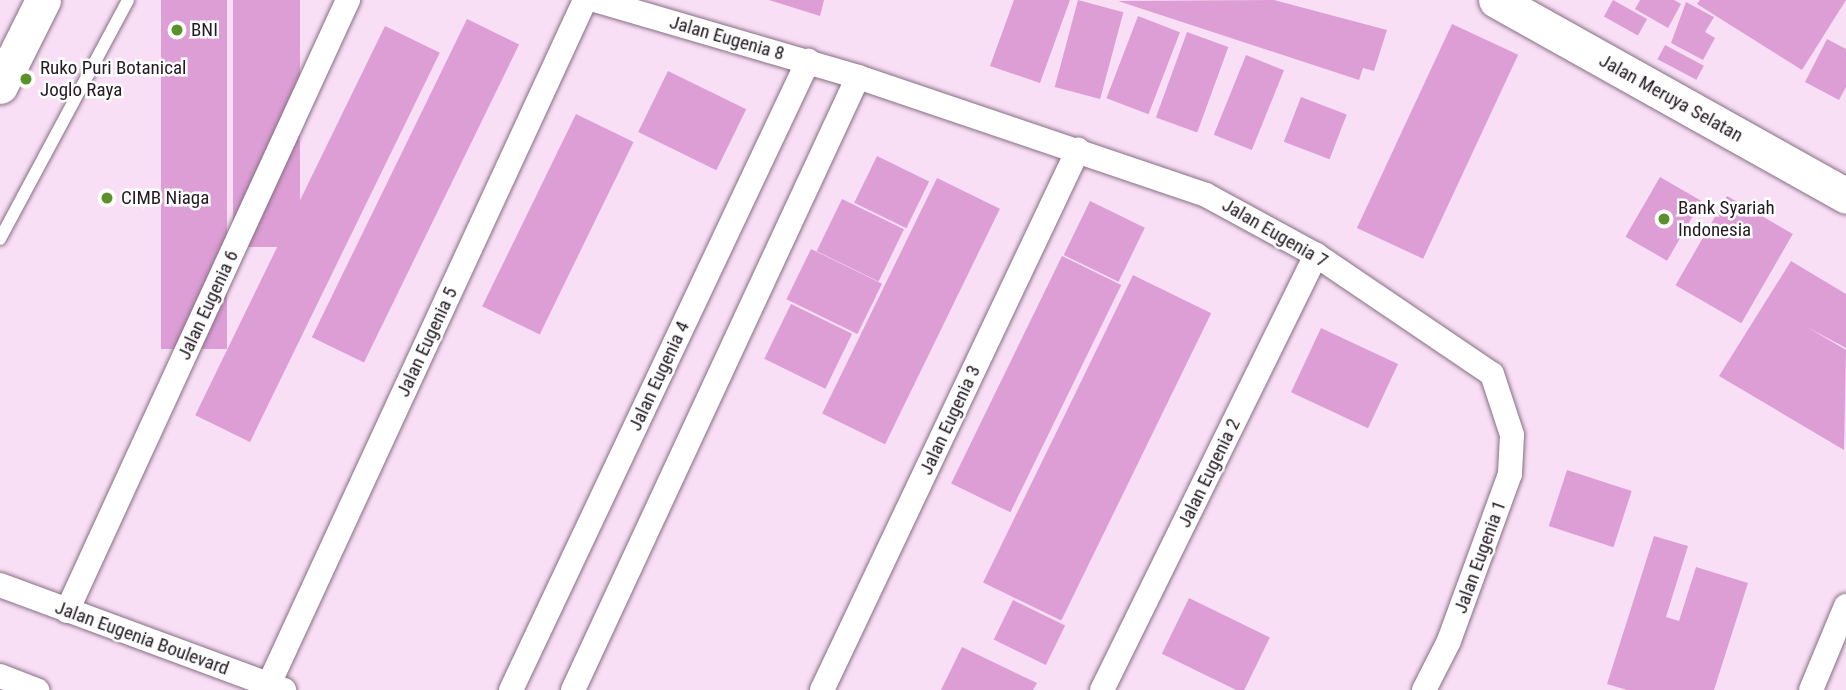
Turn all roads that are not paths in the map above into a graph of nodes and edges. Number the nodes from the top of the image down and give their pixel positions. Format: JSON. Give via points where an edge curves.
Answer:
{"nodes":[{"id":1,"x":43,"y":0,"type":"edge"},
{"id":2,"x":128,"y":0,"type":"edge"},
{"id":3,"x":348,"y":0,"type":"edge"},
{"id":4,"x":585,"y":0,"type":"edge"},
{"id":5,"x":595,"y":0,"type":"edge"},
{"id":6,"x":1496,"y":0,"type":"edge"},
{"id":7,"x":808,"y":61,"type":"junction"},
{"id":8,"x":858,"y":77,"type":"junction"},
{"id":9,"x":0,"y":86,"type":"edge"},
{"id":10,"x":1078,"y":150,"type":"junction"},
{"id":11,"x":1846,"y":196,"type":"edge"},
{"id":12,"x":0,"y":239,"type":"edge"},
{"id":13,"x":1316,"y":255,"type":"junction"},
{"id":14,"x":1510,"y":474,"type":"joint"},
{"id":15,"x":0,"y":585,"type":"edge"},
{"id":16,"x":1846,"y":606,"type":"edge"},
{"id":17,"x":68,"y":611,"type":"junction"},
{"id":18,"x":1450,"y":641,"type":"junction"},
{"id":19,"x":0,"y":676,"type":"edge"},
{"id":20,"x":277,"y":687,"type":"edge"},
{"id":21,"x":37,"y":690,"type":"edge"},
{"id":22,"x":511,"y":690,"type":"edge"},
{"id":23,"x":573,"y":690,"type":"edge"},
{"id":24,"x":822,"y":690,"type":"edge"},
{"id":25,"x":1102,"y":690,"type":"edge"},
{"id":26,"x":1424,"y":690,"type":"edge"},
{"id":27,"x":1439,"y":690,"type":"edge"},
{"id":28,"x":1811,"y":690,"type":"edge"}],
"edges":[{"from":1,"to":9,"type":"main road"},
{"from":2,"to":12,"type":"lane"},
{"from":3,"to":17,"type":"street","name":"Jalan Eugenia 6"},
{"from":4,"to":20,"type":"street","name":"Jalan Eugenia 5"},
{"from":5,"to":7,"type":"street","name":"Jalan Eugenia 8"},
{"from":6,"to":11,"type":"main road","name":"Jalan Meruya Selatan"},
{"from":7,"to":8,"type":"street","name":"Jalan Eugenia 8"},
{"from":7,"to":22,"type":"street","name":"Jalan Eugenia 4"},
{"from":8,"to":10,"type":"street","name":"Jalan Eugenia 7"},
{"from":8,"to":23,"type":"street"},
{"from":10,"to":13,"type":"street","name":"Jalan Eugenia 7","via":[[1206,195]]},
{"from":10,"to":24,"type":"street","name":"Jalan Eugenia 3"},
{"from":13,"to":14,"type":"street","name":"Jalan Eugenia 7","via":[[1492,374],[1512,435]]},
{"from":13,"to":25,"type":"street","name":"Jalan Eugenia 2"},
{"from":14,"to":18,"type":"street","name":"Jalan Eugenia 1"},
{"from":15,"to":17,"type":"street","name":"Jalan Eugenia Boulevard"},
{"from":16,"to":28,"type":"street"},
{"from":17,"to":20,"type":"street","name":"Jalan Eugenia Boulevard"},
{"from":18,"to":26,"type":"street","name":"Jalan Eugenia 1"},
{"from":18,"to":27,"type":"street","name":"Jalan Eugenia 1"},
{"from":19,"to":21,"type":"street"}]}
